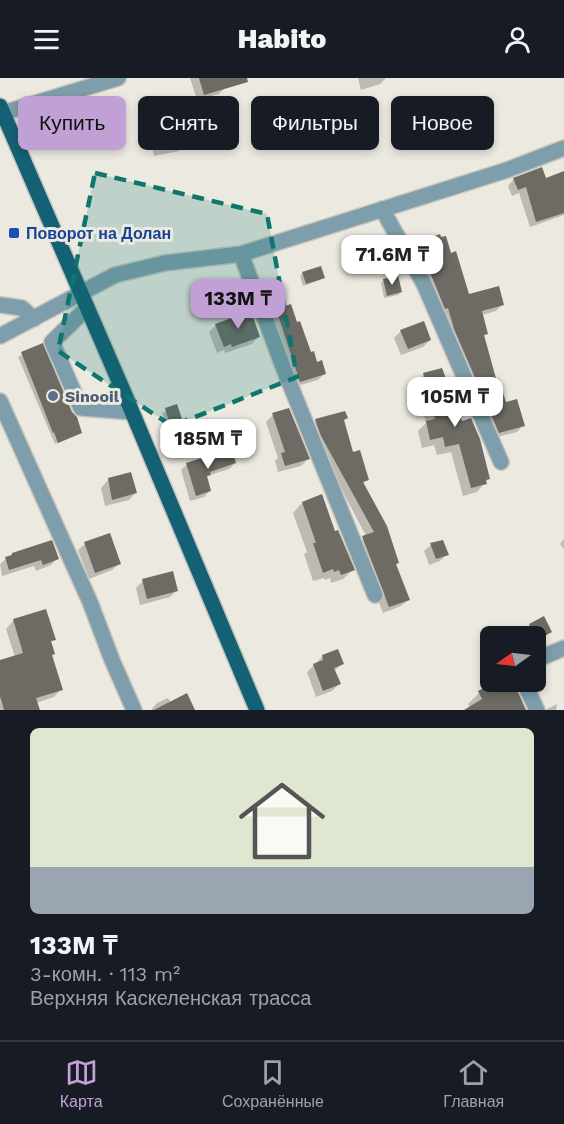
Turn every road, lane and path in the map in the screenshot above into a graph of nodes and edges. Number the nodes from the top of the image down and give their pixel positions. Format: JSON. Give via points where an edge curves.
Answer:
{"nodes":[{"id":1,"x":118,"y":78,"type":"edge"},
{"id":2,"x":2,"y":109,"type":"edge"},
{"id":3,"x":564,"y":148,"type":"edge"},
{"id":4,"x":382,"y":209,"type":"junction"},
{"id":5,"x":241,"y":254,"type":"junction"},
{"id":6,"x":84,"y":302,"type":"junction"},
{"id":7,"x":1,"y":305,"type":"edge"},
{"id":8,"x":34,"y":319,"type":"junction"},
{"id":9,"x":0,"y":336,"type":"edge"},
{"id":10,"x":0,"y":401,"type":"edge"},
{"id":11,"x":131,"y":412,"type":"junction"},
{"id":12,"x":501,"y":462,"type":"dead end"},
{"id":13,"x":375,"y":595,"type":"dead end"},
{"id":14,"x":564,"y":648,"type":"edge"},
{"id":15,"x":546,"y":656,"type":"edge"},
{"id":16,"x":528,"y":692,"type":"edge"},
{"id":17,"x":253,"y":708,"type":"edge"},
{"id":18,"x":135,"y":710,"type":"edge"},
{"id":19,"x":537,"y":710,"type":"edge"}],
"edges":[{"from":1,"to":2,"type":"street"},
{"from":2,"to":6,"type":"main road"},
{"from":3,"to":4,"type":"street"},
{"from":4,"to":5,"type":"street"},
{"from":4,"to":12,"type":"street","via":[[424,284]]},
{"from":5,"to":6,"type":"street","via":[[165,263],[115,275]]},
{"from":5,"to":13,"type":"street"},
{"from":6,"to":8,"type":"street"},
{"from":6,"to":11,"type":"main road"},
{"from":6,"to":11,"type":"street","via":[[52,342],[81,408]]},
{"from":7,"to":8,"type":"street","via":[[22,308]]},
{"from":8,"to":9,"type":"street"},
{"from":10,"to":18,"type":"street"},
{"from":11,"to":17,"type":"main road"},
{"from":14,"to":15,"type":"street"},
{"from":16,"to":19,"type":"street"}]}
